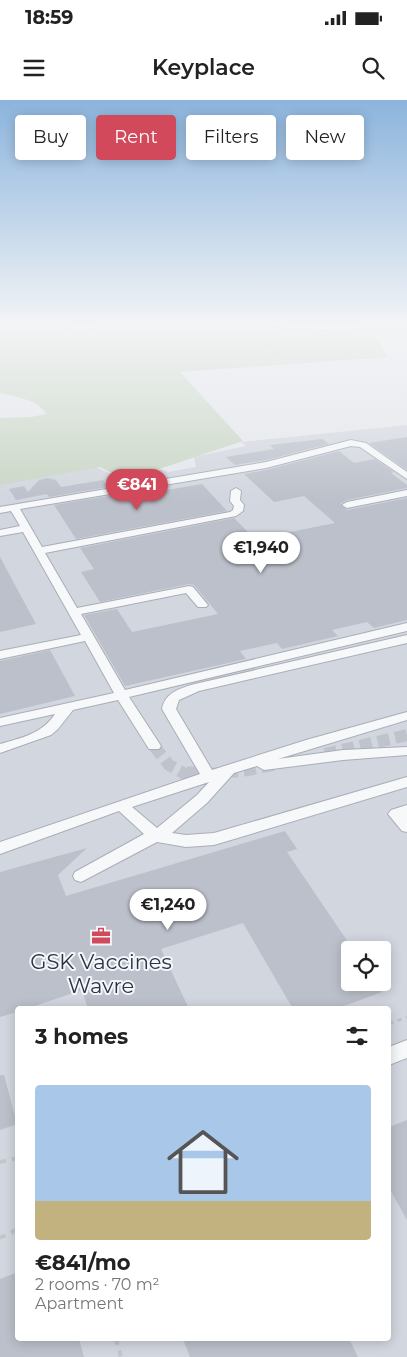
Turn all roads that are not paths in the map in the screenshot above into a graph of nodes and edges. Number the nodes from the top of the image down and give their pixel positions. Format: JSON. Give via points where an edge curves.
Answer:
{"nodes":[{"id":1,"x":407,"y":476,"type":"edge"},
{"id":2,"x":236,"y":491,"type":"dead end"},
{"id":3,"x":407,"y":493,"type":"edge"},
{"id":4,"x":347,"y":504,"type":"dead end"},
{"id":5,"x":14,"y":507,"type":"junction"},
{"id":6,"x":0,"y":510,"type":"edge"},
{"id":7,"x":26,"y":528,"type":"junction"},
{"id":8,"x":0,"y":533,"type":"edge"},
{"id":9,"x":39,"y":551,"type":"junction"},
{"id":10,"x":202,"y":605,"type":"dead end"},
{"id":11,"x":74,"y":612,"type":"junction"},
{"id":12,"x":407,"y":627,"type":"edge"},
{"id":13,"x":88,"y":637,"type":"junction"},
{"id":14,"x":407,"y":639,"type":"edge"},
{"id":15,"x":0,"y":655,"type":"edge"},
{"id":16,"x":122,"y":695,"type":"junction"},
{"id":17,"x":68,"y":707,"type":"junction"},
{"id":18,"x":407,"y":716,"type":"edge"},
{"id":19,"x":0,"y":722,"type":"edge"},
{"id":20,"x":311,"y":743,"type":"junction"},
{"id":21,"x":154,"y":746,"type":"tunnel mouth"},
{"id":22,"x":0,"y":749,"type":"edge"},
{"id":23,"x":407,"y":751,"type":"edge"},
{"id":24,"x":321,"y":758,"type":"junction"},
{"id":25,"x":229,"y":770,"type":"junction"},
{"id":26,"x":209,"y":776,"type":"junction"},
{"id":27,"x":407,"y":782,"type":"edge"},
{"id":28,"x":121,"y":805,"type":"junction"},
{"id":29,"x":407,"y":810,"type":"edge"},
{"id":30,"x":407,"y":827,"type":"edge"},
{"id":31,"x":156,"y":836,"type":"junction"},
{"id":32,"x":0,"y":848,"type":"edge"},
{"id":33,"x":81,"y":876,"type":"dead end"},
{"id":34,"x":407,"y":1049,"type":"edge"},
{"id":35,"x":391,"y":1055,"type":"edge"}],
"edges":[{"from":1,"to":5,"type":"street","via":[[363,445],[351,444],[266,465]]},
{"from":2,"to":9,"type":"street","via":[[235,501],[239,505],[233,514]]},
{"from":3,"to":4,"type":"street"},
{"from":5,"to":6,"type":"street"},
{"from":5,"to":7,"type":"street"},
{"from":7,"to":8,"type":"street"},
{"from":7,"to":9,"type":"street"},
{"from":9,"to":11,"type":"street"},
{"from":10,"to":11,"type":"street","via":[[190,589]]},
{"from":11,"to":13,"type":"street"},
{"from":12,"to":16,"type":"street"},
{"from":13,"to":15,"type":"street"},
{"from":13,"to":16,"type":"street"},
{"from":14,"to":26,"type":"street","via":[[227,686],[181,692],[172,698],[169,709]]},
{"from":16,"to":17,"type":"street"},
{"from":16,"to":21,"type":"street"},
{"from":17,"to":19,"type":"street"},
{"from":17,"to":22,"type":"street","via":[[52,729]]},
{"from":18,"to":20,"type":"street"},
{"from":20,"to":24,"type":"street"},
{"from":20,"to":25,"type":"street"},
{"from":23,"to":24,"type":"street"},
{"from":24,"to":25,"type":"street"},
{"from":25,"to":26,"type":"street"},
{"from":25,"to":31,"type":"street","via":[[195,805]]},
{"from":26,"to":28,"type":"street"},
{"from":27,"to":31,"type":"street","via":[[214,839],[186,841]]},
{"from":28,"to":31,"type":"street"},
{"from":28,"to":32,"type":"street"},
{"from":29,"to":30,"type":"street","via":[[396,814]]},
{"from":31,"to":33,"type":"street"},
{"from":34,"to":35,"type":"street"}]}
